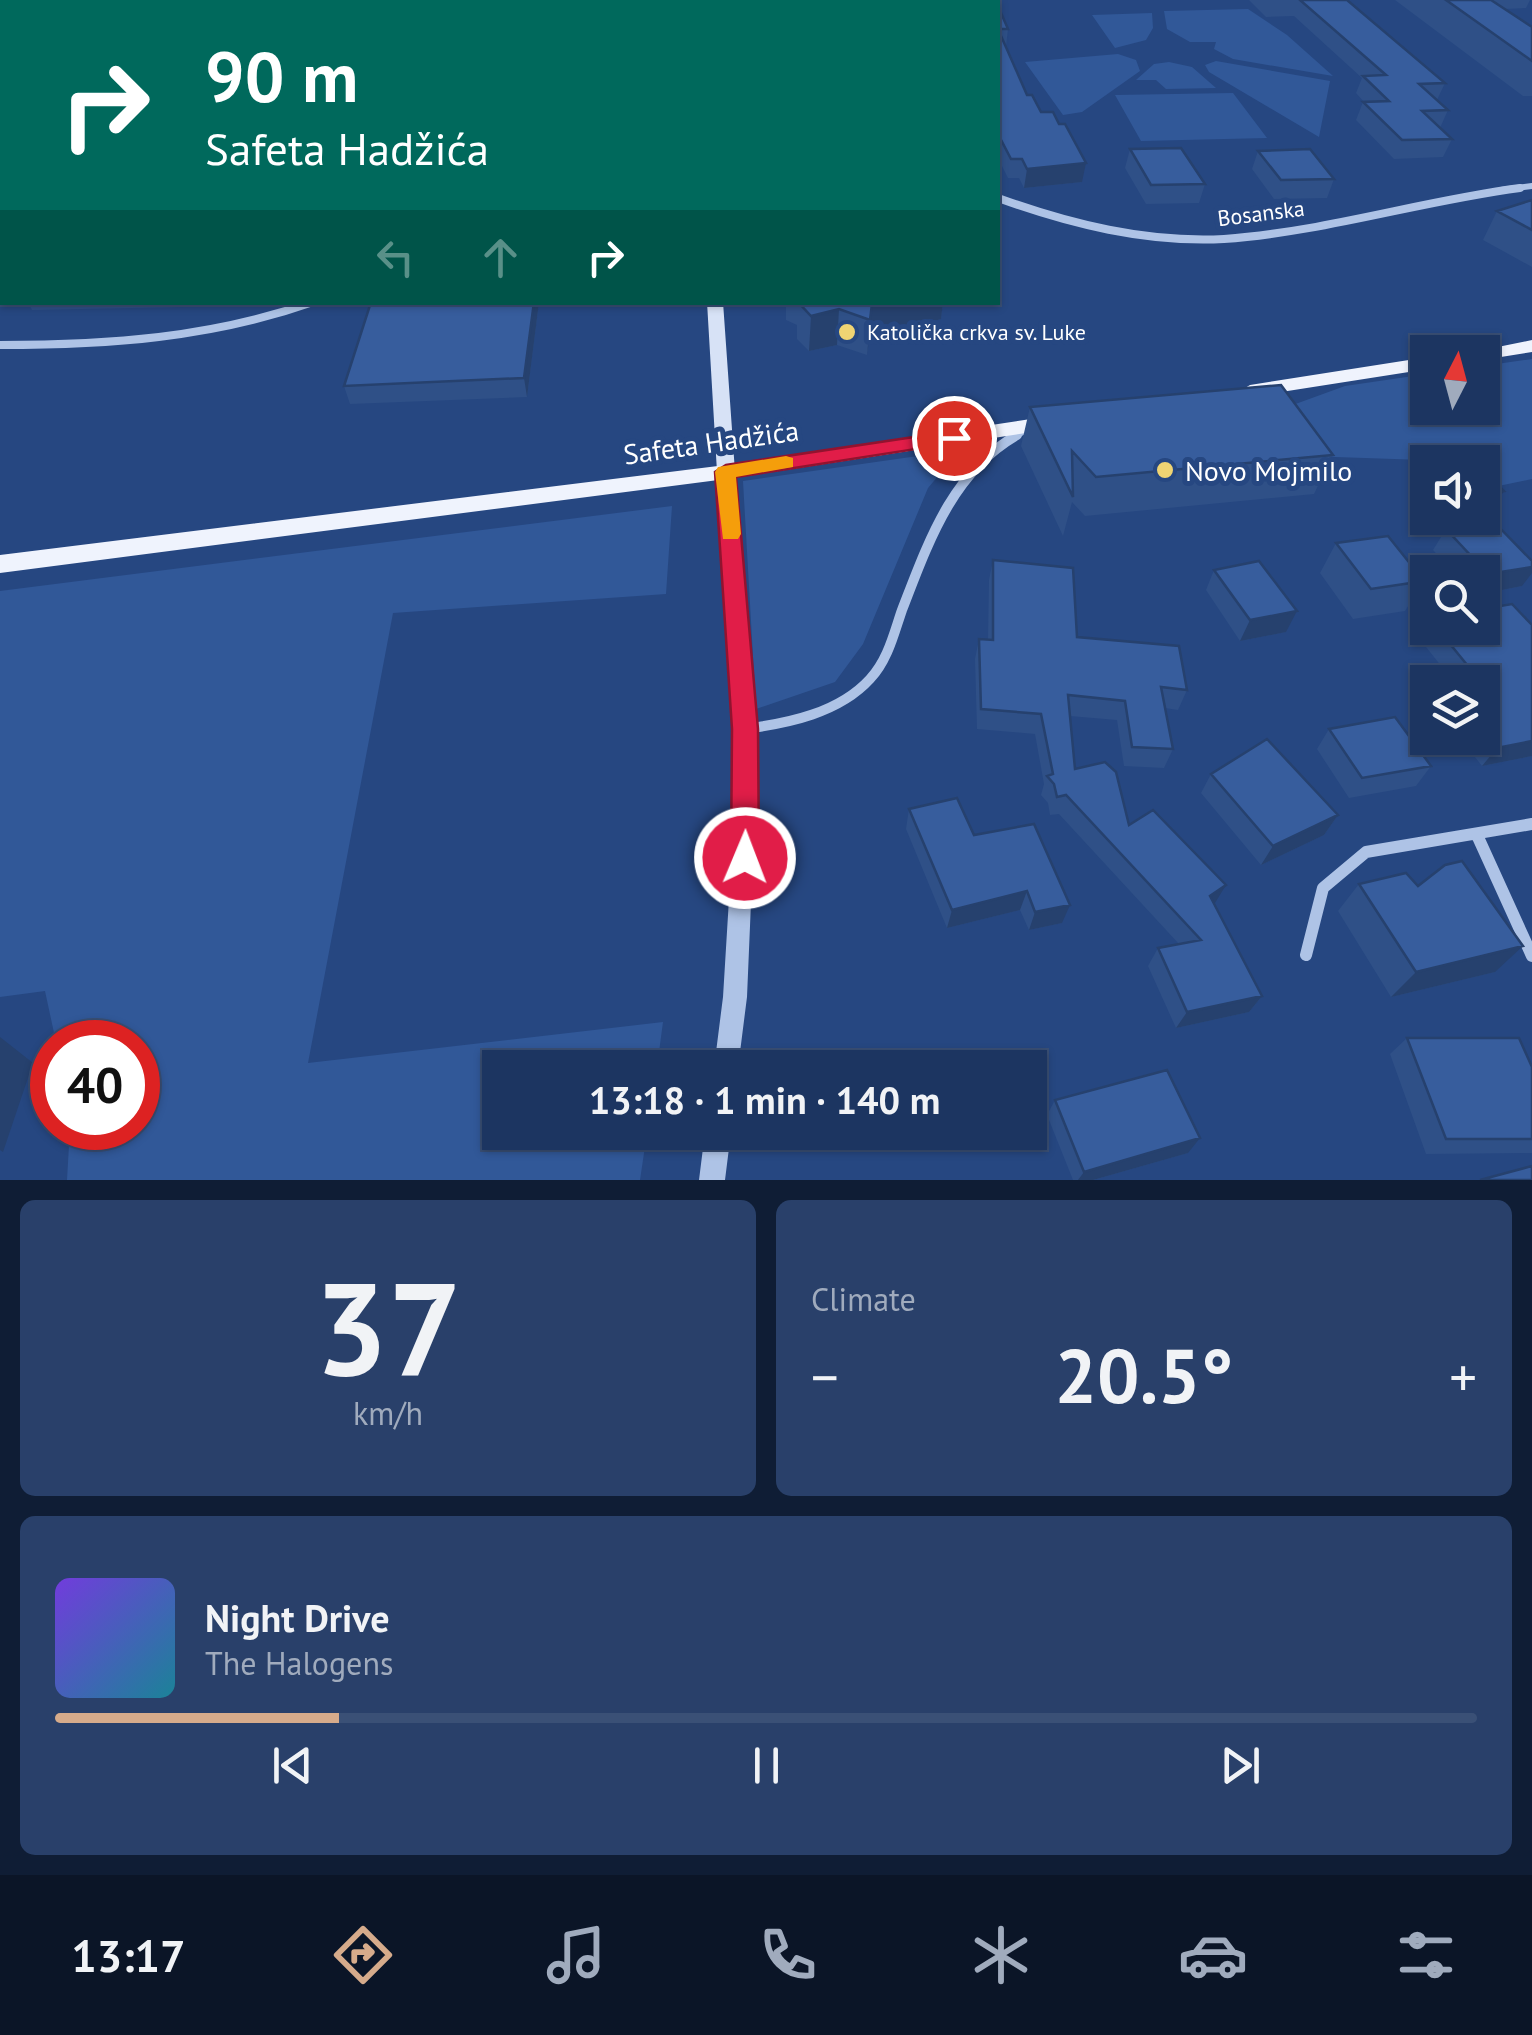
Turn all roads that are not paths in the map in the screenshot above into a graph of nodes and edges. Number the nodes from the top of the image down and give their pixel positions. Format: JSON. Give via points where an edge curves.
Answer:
{"nodes":[{"id":1,"x":1532,"y":186,"type":"edge"},
{"id":2,"x":1000,"y":199,"type":"edge"},
{"id":3,"x":306,"y":305,"type":"edge"},
{"id":4,"x":715,"y":305,"type":"edge"},
{"id":5,"x":0,"y":345,"type":"edge"},
{"id":6,"x":1532,"y":346,"type":"edge"},
{"id":7,"x":1500,"y":351,"type":"edge"},
{"id":8,"x":1410,"y":366,"type":"edge"},
{"id":9,"x":1230,"y":394,"type":"edge"},
{"id":10,"x":1086,"y":418,"type":"edge"},
{"id":11,"x":1030,"y":426,"type":"junction"},
{"id":12,"x":726,"y":482,"type":"junction"},
{"id":13,"x":0,"y":564,"type":"edge"},
{"id":14,"x":745,"y":729,"type":"junction"},
{"id":15,"x":1532,"y":824,"type":"edge"},
{"id":16,"x":1476,"y":835,"type":"junction"},
{"id":17,"x":1306,"y":954,"type":"dead end"},
{"id":18,"x":1532,"y":956,"type":"edge"},
{"id":19,"x":728,"y":1050,"type":"edge"},
{"id":20,"x":716,"y":1150,"type":"edge"},
{"id":21,"x":712,"y":1180,"type":"edge"}],
"edges":[{"from":1,"to":2,"type":"street","name":"Bosanska","via":[[1250,236],[1182,238],[1078,224]]},
{"from":3,"to":5,"type":"street","via":[[207,334]]},
{"from":4,"to":12,"type":"main road"},
{"from":6,"to":7,"type":"main road"},
{"from":8,"to":9,"type":"main road"},
{"from":10,"to":11,"type":"main road","name":"Safeta Hadžića"},
{"from":11,"to":12,"type":"main road","name":"Safeta Hadžića"},
{"from":11,"to":14,"type":"street","via":[[984,456],[963,483],[924,553],[870,678],[809,714]]},
{"from":12,"to":13,"type":"main road","name":"Safeta Hadžića"},
{"from":12,"to":14,"type":"street"},
{"from":14,"to":19,"type":"street","via":[[745,858]]},
{"from":15,"to":16,"type":"street"},
{"from":16,"to":17,"type":"street","via":[[1366,852],[1322,888]]},
{"from":16,"to":18,"type":"street"},
{"from":20,"to":21,"type":"street"}]}
